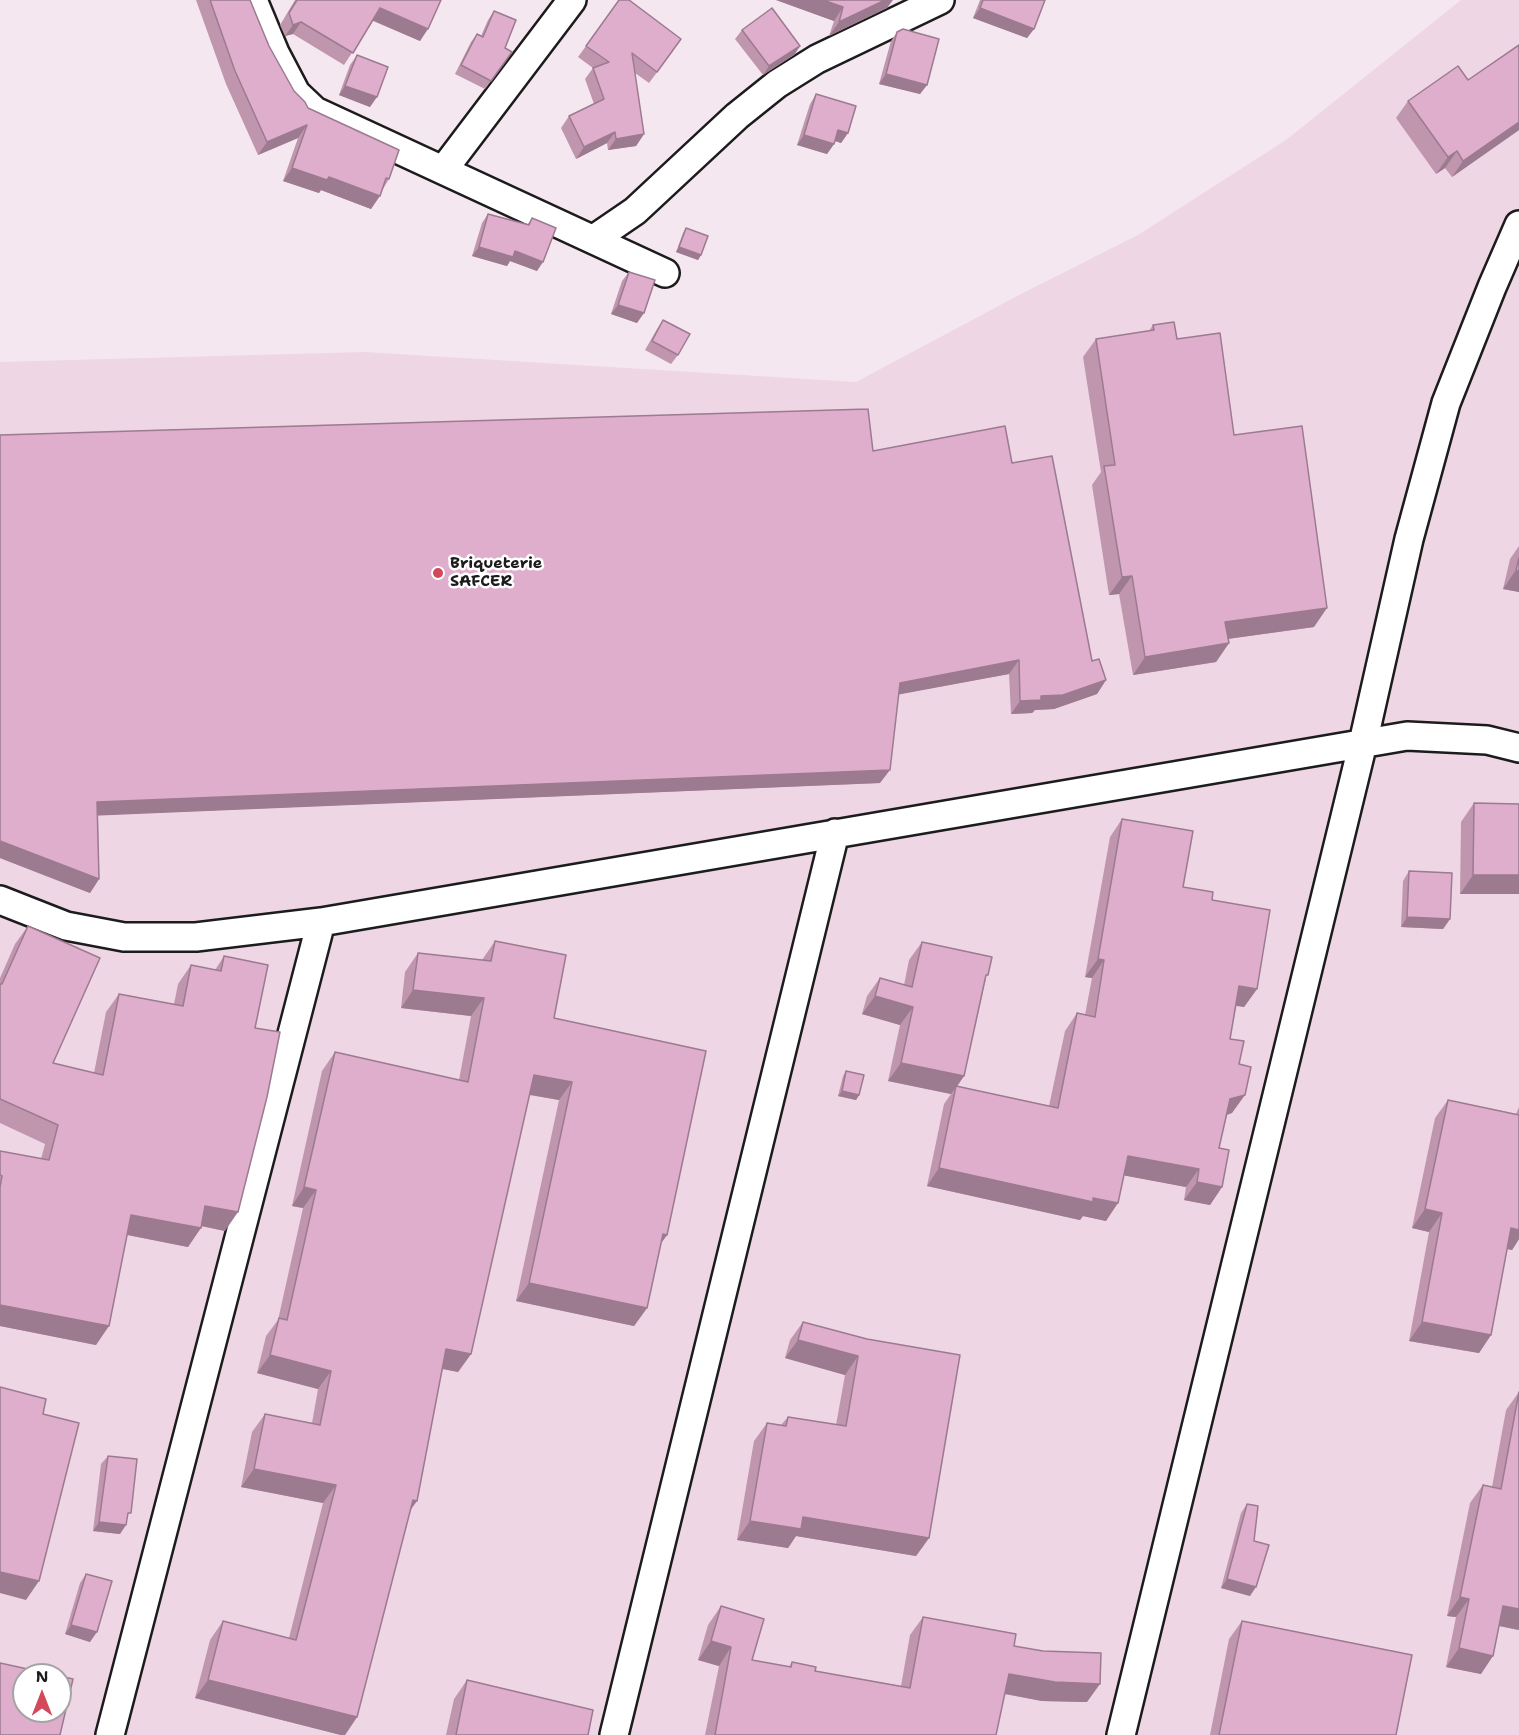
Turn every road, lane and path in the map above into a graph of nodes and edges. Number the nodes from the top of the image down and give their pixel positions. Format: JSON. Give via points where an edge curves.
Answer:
{"nodes":[{"id":1,"x":572,"y":0,"type":"edge"},
{"id":2,"x":940,"y":0,"type":"edge"},
{"id":3,"x":256,"y":3,"type":"edge"},
{"id":4,"x":444,"y":170,"type":"junction"},
{"id":5,"x":1519,"y":225,"type":"edge"},
{"id":6,"x":594,"y":239,"type":"junction"},
{"id":7,"x":664,"y":273,"type":"dead end"},
{"id":8,"x":1364,"y":743,"type":"junction"},
{"id":9,"x":1519,"y":748,"type":"edge"},
{"id":10,"x":835,"y":833,"type":"junction"},
{"id":11,"x":0,"y":900,"type":"edge"},
{"id":12,"x":321,"y":922,"type":"junction"},
{"id":13,"x":110,"y":1735,"type":"edge"},
{"id":14,"x":614,"y":1735,"type":"edge"},
{"id":15,"x":1121,"y":1735,"type":"edge"}],
"edges":[{"from":1,"to":4,"type":"street"},
{"from":2,"to":6,"type":"street","via":[[817,59],[777,84],[635,211]]},
{"from":3,"to":4,"type":"street","via":[[296,93],[315,111]]},
{"from":4,"to":6,"type":"street"},
{"from":5,"to":8,"type":"street","via":[[1446,403],[1409,539]]},
{"from":6,"to":7,"type":"street"},
{"from":8,"to":9,"type":"street","via":[[1407,736],[1487,740]]},
{"from":8,"to":10,"type":"street"},
{"from":8,"to":15,"type":"street"},
{"from":10,"to":12,"type":"street"},
{"from":10,"to":14,"type":"street"},
{"from":11,"to":12,"type":"street","via":[[66,926],[124,937],[196,937]]},
{"from":12,"to":13,"type":"street"}]}
